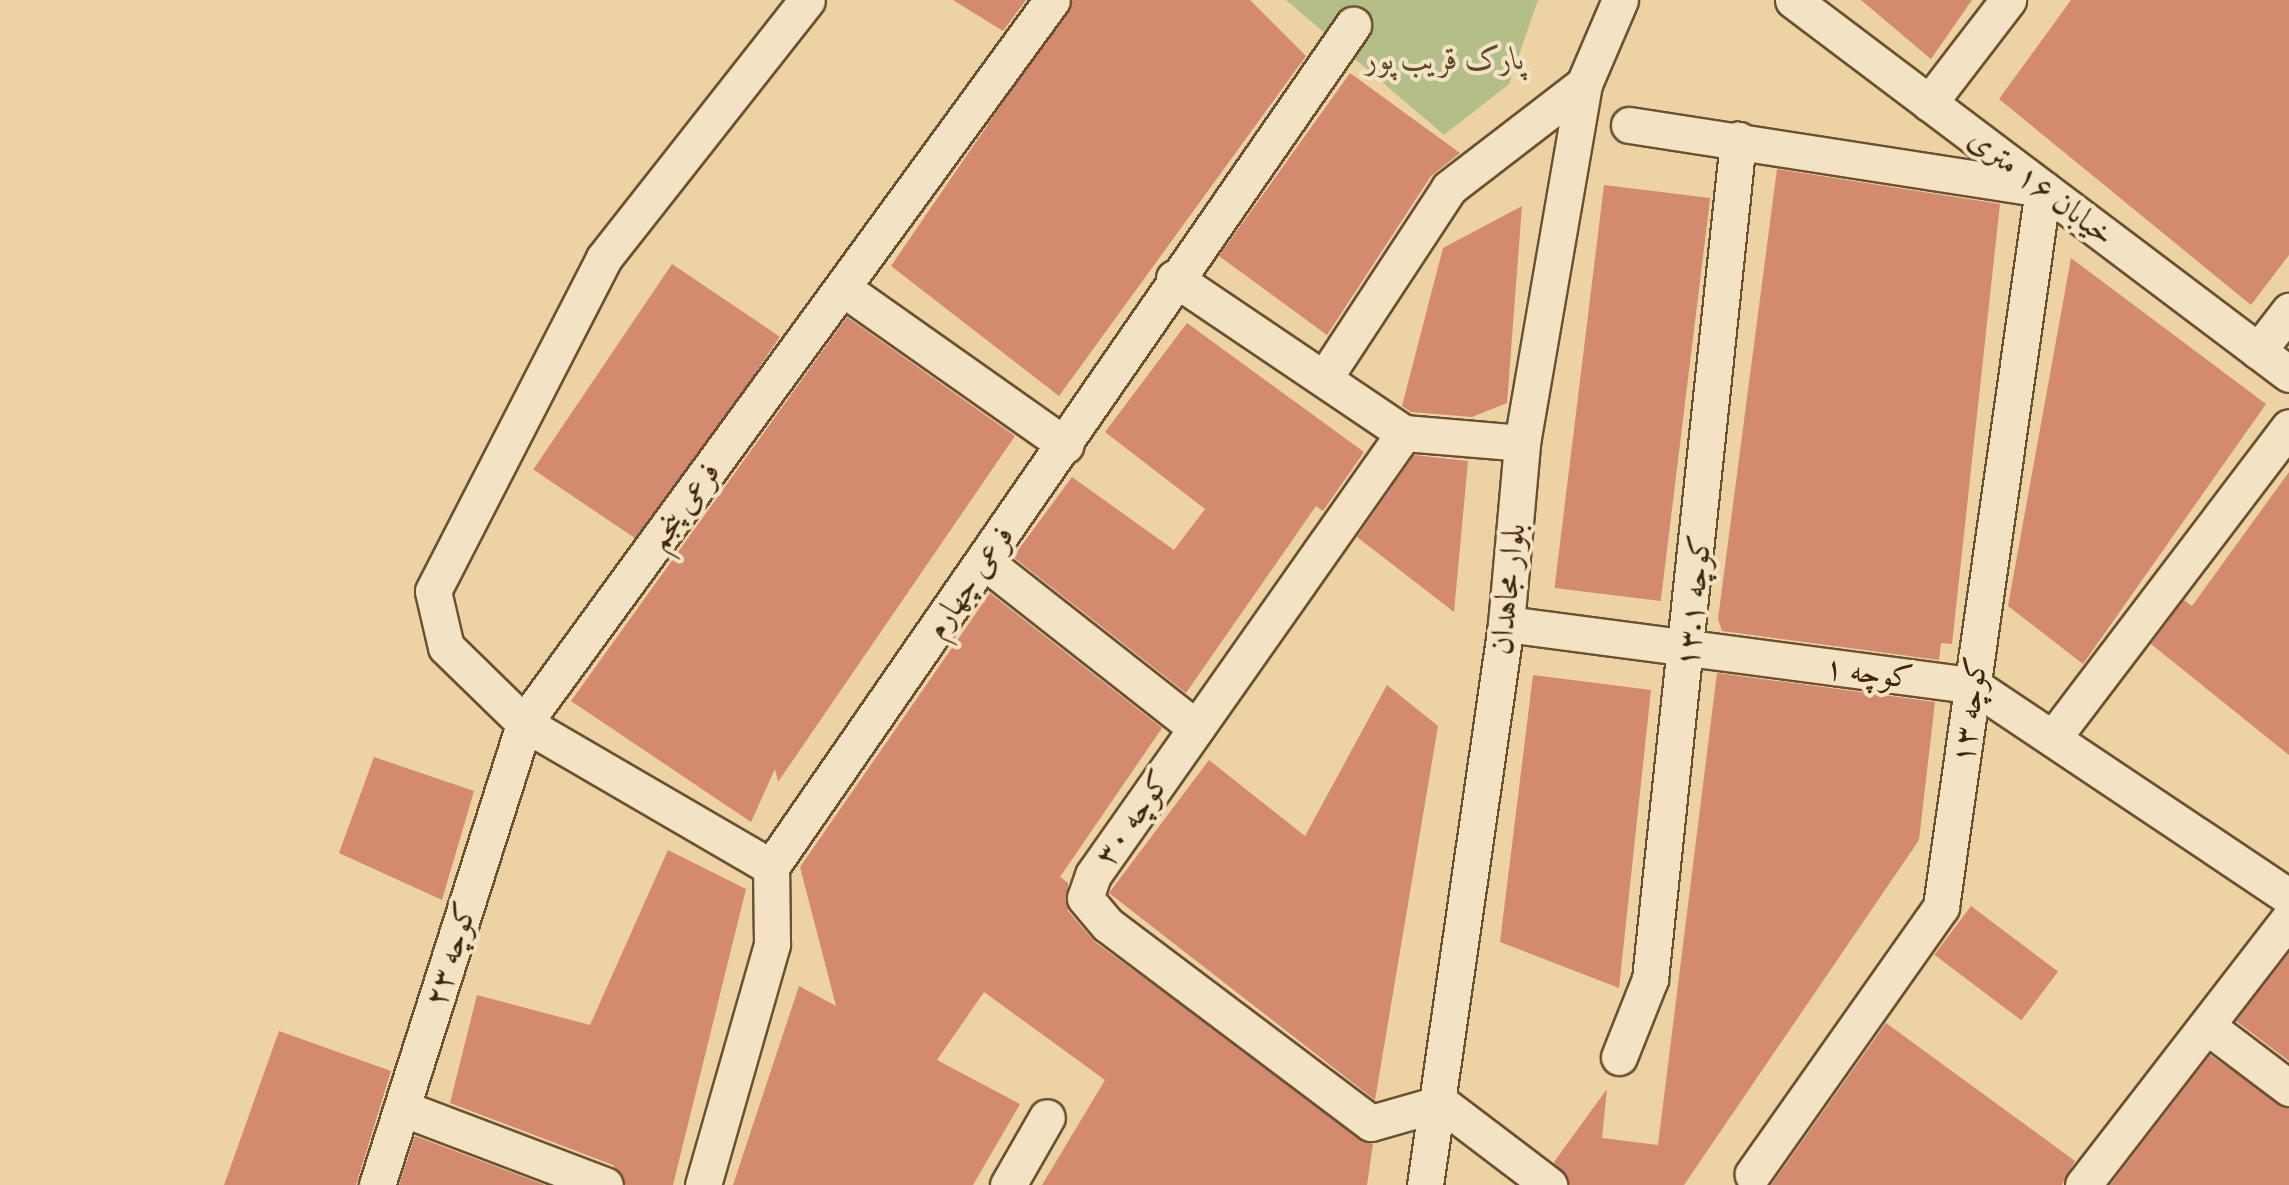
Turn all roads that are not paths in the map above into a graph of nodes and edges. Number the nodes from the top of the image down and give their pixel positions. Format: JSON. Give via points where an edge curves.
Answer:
{"nodes":[{"id":1,"x":807,"y":0,"type":"edge"},
{"id":2,"x":1052,"y":0,"type":"edge"},
{"id":3,"x":1620,"y":0,"type":"edge"},
{"id":4,"x":1792,"y":0,"type":"edge"},
{"id":5,"x":2008,"y":0,"type":"edge"},
{"id":6,"x":1353,"y":26,"type":"dead end"},
{"id":7,"x":1584,"y":84,"type":"junction"},
{"id":8,"x":1928,"y":103,"type":"junction"},
{"id":9,"x":1629,"y":125,"type":"dead end"},
{"id":10,"x":1738,"y":140,"type":"junction"},
{"id":11,"x":2042,"y":189,"type":"junction"},
{"id":12,"x":1174,"y":278,"type":"junction"},
{"id":13,"x":844,"y":290,"type":"junction"},
{"id":14,"x":2289,"y":312,"type":"edge"},
{"id":15,"x":2258,"y":351,"type":"junction"},
{"id":16,"x":2289,"y":374,"type":"edge"},
{"id":17,"x":1325,"y":377,"type":"junction"},
{"id":18,"x":2289,"y":426,"type":"edge"},
{"id":19,"x":1404,"y":433,"type":"junction"},
{"id":20,"x":1522,"y":442,"type":"junction"},
{"id":21,"x":1065,"y":446,"type":"junction"},
{"id":22,"x":984,"y":562,"type":"junction"},
{"id":23,"x":1506,"y":624,"type":"junction"},
{"id":24,"x":1690,"y":652,"type":"junction"},
{"id":25,"x":1974,"y":686,"type":"junction"},
{"id":26,"x":524,"y":723,"type":"junction"},
{"id":27,"x":1196,"y":728,"type":"junction"},
{"id":28,"x":2052,"y":738,"type":"junction"},
{"id":29,"x":771,"y":867,"type":"junction"},
{"id":30,"x":2289,"y":897,"type":"edge"},
{"id":31,"x":2289,"y":918,"type":"edge"},
{"id":32,"x":2206,"y":1026,"type":"junction"},
{"id":33,"x":1620,"y":1057,"type":"dead end"},
{"id":34,"x":2289,"y":1088,"type":"edge"},
{"id":35,"x":1441,"y":1103,"type":"junction"},
{"id":36,"x":402,"y":1108,"type":"junction"},
{"id":37,"x":1048,"y":1117,"type":"dead end"},
{"id":38,"x":1753,"y":1174,"type":"dead end"},
{"id":39,"x":377,"y":1185,"type":"edge"},
{"id":40,"x":605,"y":1185,"type":"edge"},
{"id":41,"x":703,"y":1185,"type":"edge"},
{"id":42,"x":1008,"y":1185,"type":"edge"},
{"id":43,"x":1425,"y":1185,"type":"edge"},
{"id":44,"x":1549,"y":1185,"type":"edge"},
{"id":45,"x":2082,"y":1185,"type":"edge"}],
"edges":[{"from":1,"to":26,"type":"street","via":[[604,258],[433,591],[446,648]]},
{"from":2,"to":13,"type":"street"},
{"from":3,"to":7,"type":"street","name":"بلوار مجاهدان"},
{"from":4,"to":8,"type":"street","name":"خیابان ۱۶ متری"},
{"from":5,"to":8,"type":"street"},
{"from":6,"to":12,"type":"street","name":"فرعی چهارم"},
{"from":7,"to":17,"type":"street","via":[[1449,188]]},
{"from":7,"to":20,"type":"street","name":"بلوار مجاهدان"},
{"from":8,"to":11,"type":"street","name":"خیابان ۱۶ متری"},
{"from":9,"to":10,"type":"street"},
{"from":10,"to":11,"type":"street"},
{"from":10,"to":24,"type":"street","name":"کوچه ۱۳.۱"},
{"from":11,"to":15,"type":"street","name":"خیابان ۱۶ متری"},
{"from":11,"to":25,"type":"street","name":"کوچه ۱۳"},
{"from":12,"to":17,"type":"street"},
{"from":12,"to":21,"type":"street","name":"فرعی چهارم"},
{"from":13,"to":21,"type":"street"},
{"from":13,"to":26,"type":"street","name":"فرعی پنجم"},
{"from":14,"to":15,"type":"street"},
{"from":15,"to":16,"type":"street","name":"خیابان ۱۶ متری"},
{"from":17,"to":19,"type":"street"},
{"from":18,"to":28,"type":"street"},
{"from":19,"to":20,"type":"street"},
{"from":19,"to":27,"type":"street","name":"کوچه ۳۰"},
{"from":20,"to":23,"type":"street","name":"بلوار مجاهدان"},
{"from":21,"to":22,"type":"street","name":"فرعی چهارم"},
{"from":22,"to":27,"type":"street"},
{"from":22,"to":29,"type":"street","name":"فرعی چهارم"},
{"from":23,"to":24,"type":"street","name":"کوچه ۱"},
{"from":23,"to":35,"type":"street","name":"بلوار مجاهدان"},
{"from":24,"to":25,"type":"street","name":"کوچه ۱"},
{"from":24,"to":33,"type":"street","name":"کوچه ۱۳.۱","via":[[1650,978]]},
{"from":25,"to":28,"type":"street","name":"کوچه ۱"},
{"from":25,"to":38,"type":"street","name":"کوچه ۱۳","via":[[1941,906]]},
{"from":26,"to":29,"type":"street"},
{"from":26,"to":36,"type":"street","name":"کوچه ۲۳"},
{"from":27,"to":35,"type":"street","name":"کوچه ۳۰","via":[[1092,875],[1085,898],[1108,925],[1371,1123]]},
{"from":28,"to":30,"type":"street","name":"کوچه ۱"},
{"from":29,"to":41,"type":"street","via":[[772,944]]},
{"from":31,"to":32,"type":"street"},
{"from":32,"to":34,"type":"street"},
{"from":32,"to":45,"type":"street"},
{"from":35,"to":43,"type":"street","name":"بلوار مجاهدان"},
{"from":35,"to":44,"type":"street"},
{"from":36,"to":39,"type":"street","name":"کوچه ۲۳"},
{"from":36,"to":40,"type":"street"},
{"from":37,"to":42,"type":"street"}]}
